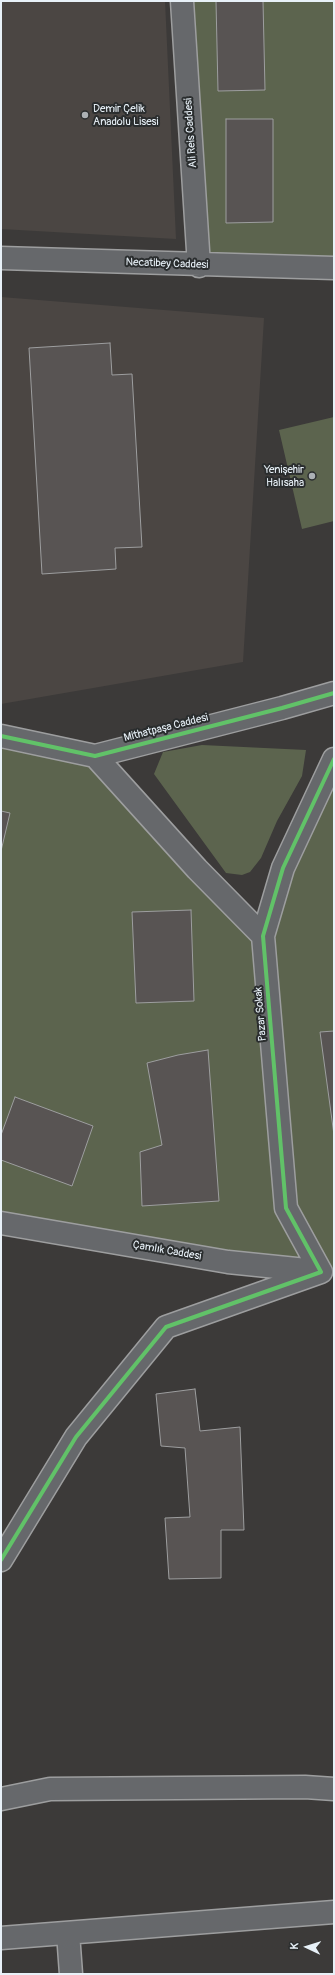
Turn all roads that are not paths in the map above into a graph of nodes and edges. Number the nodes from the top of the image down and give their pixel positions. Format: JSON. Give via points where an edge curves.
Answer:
{"nodes":[{"id":1,"x":182,"y":1,"type":"edge"},
{"id":2,"x":1,"y":258,"type":"edge"},
{"id":3,"x":199,"y":266,"type":"junction"},
{"id":4,"x":334,"y":268,"type":"edge"},
{"id":5,"x":334,"y":693,"type":"edge"},
{"id":6,"x":1,"y":736,"type":"edge"},
{"id":7,"x":95,"y":756,"type":"junction"},
{"id":8,"x":334,"y":759,"type":"edge"},
{"id":9,"x":263,"y":936,"type":"junction"},
{"id":10,"x":1,"y":1223,"type":"edge"},
{"id":11,"x":327,"y":1272,"type":"edge"},
{"id":12,"x":2,"y":1558,"type":"edge"},
{"id":13,"x":334,"y":1788,"type":"edge"},
{"id":14,"x":1,"y":1799,"type":"edge"},
{"id":15,"x":334,"y":1912,"type":"edge"},
{"id":16,"x":68,"y":1933,"type":"junction"},
{"id":17,"x":1,"y":1938,"type":"edge"},
{"id":18,"x":71,"y":1974,"type":"edge"}],
"edges":[{"from":1,"to":3,"type":"street","name":"Ali Reis Caddesi"},
{"from":2,"to":3,"type":"street","name":"Necatibey Caddesi"},
{"from":3,"to":4,"type":"street","name":"Necatibey Caddesi"},
{"from":5,"to":7,"type":"street","name":"Mithatpaşa Caddesi"},
{"from":6,"to":7,"type":"street","name":"Mithatpaşa Caddesi"},
{"from":7,"to":9,"type":"street","via":[[197,869]]},
{"from":8,"to":9,"type":"street","name":"Pazar Sokak","via":[[283,868]]},
{"from":9,"to":11,"type":"street","name":"Pazar Sokak","via":[[286,1208]]},
{"from":10,"to":11,"type":"street","name":"Çamlık Caddesi","via":[[228,1262]]},
{"from":11,"to":12,"type":"street","via":[[166,1327],[76,1437]]},
{"from":13,"to":14,"type":"street","via":[[50,1789]]},
{"from":15,"to":16,"type":"street"},
{"from":16,"to":17,"type":"street"},
{"from":16,"to":18,"type":"street"}]}
